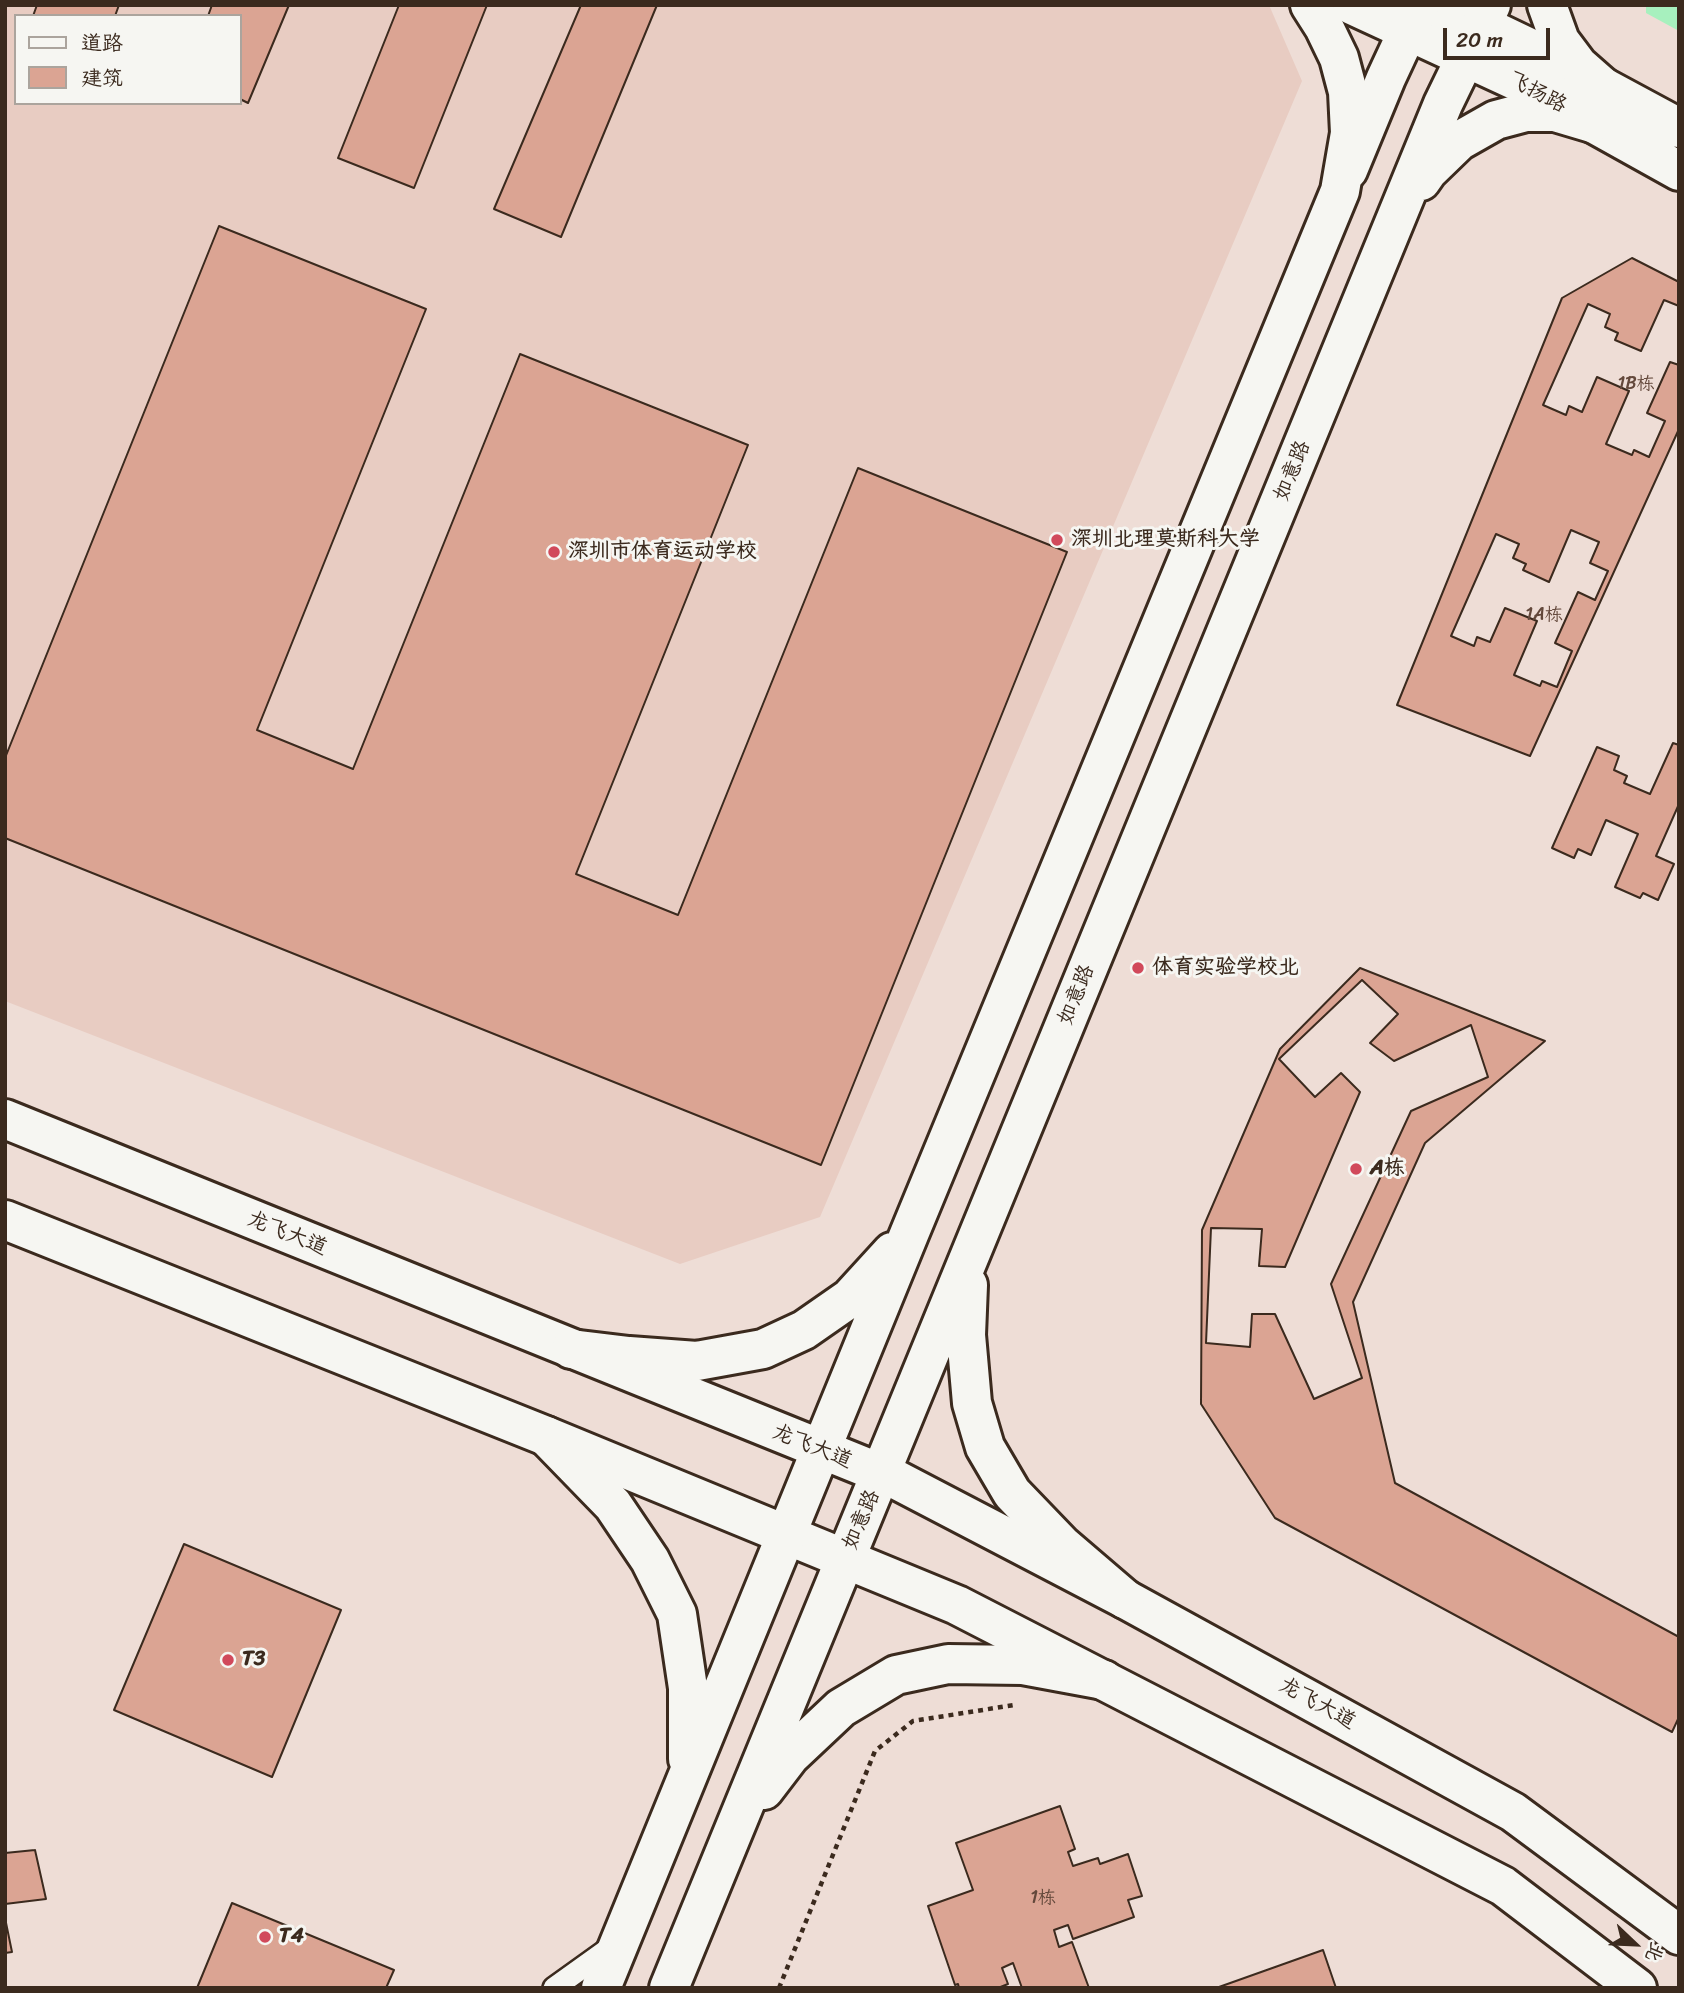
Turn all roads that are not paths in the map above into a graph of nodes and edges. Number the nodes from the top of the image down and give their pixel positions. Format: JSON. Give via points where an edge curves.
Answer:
{"nodes":[{"id":1,"x":1310,"y":5,"type":"edge"},
{"id":2,"x":1352,"y":5,"type":"edge"},
{"id":3,"x":1440,"y":5,"type":"edge"},
{"id":4,"x":1547,"y":5,"type":"edge"},
{"id":5,"x":1414,"y":18,"type":"edge"},
{"id":6,"x":1479,"y":29,"type":"edge"},
{"id":7,"x":1603,"y":87,"type":"junction"},
{"id":8,"x":1592,"y":123,"type":"junction"},
{"id":9,"x":1679,"y":128,"type":"edge"},
{"id":10,"x":1679,"y":172,"type":"edge"},
{"id":11,"x":1340,"y":191,"type":"junction"},
{"id":12,"x":1399,"y":212,"type":"junction"},
{"id":13,"x":5,"y":1119,"type":"edge"},
{"id":14,"x":5,"y":1220,"type":"edge"},
{"id":15,"x":910,"y":1232,"type":"junction"},
{"id":16,"x":969,"y":1260,"type":"junction"},
{"id":17,"x":571,"y":1349,"type":"junction"},
{"id":18,"x":546,"y":1436,"type":"junction"},
{"id":19,"x":822,"y":1451,"type":"junction"},
{"id":20,"x":881,"y":1474,"type":"junction"},
{"id":21,"x":786,"y":1537,"type":"junction"},
{"id":22,"x":845,"y":1560,"type":"junction"},
{"id":23,"x":1125,"y":1599,"type":"junction"},
{"id":24,"x":1104,"y":1680,"type":"junction"},
{"id":25,"x":688,"y":1777,"type":"junction"},
{"id":26,"x":737,"y":1825,"type":"junction"},
{"id":27,"x":1679,"y":1935,"type":"edge"},
{"id":28,"x":621,"y":1940,"type":"junction"},
{"id":29,"x":554,"y":1988,"type":"edge"},
{"id":30,"x":601,"y":1988,"type":"edge"},
{"id":31,"x":670,"y":1988,"type":"edge"},
{"id":32,"x":1637,"y":1988,"type":"edge"}],
"edges":[{"from":1,"to":11,"type":"main road","via":[[1339,58],[1348,92],[1350,133]]},
{"from":2,"to":5,"type":"main road","name":"飞扬路"},
{"from":3,"to":6,"type":"main road","name":"飞扬路"},
{"from":4,"to":7,"type":"main road","via":[[1560,41]]},
{"from":5,"to":6,"type":"main road","name":"飞扬路"},
{"from":5,"to":11,"type":"main road"},
{"from":6,"to":7,"type":"main road","name":"飞扬路"},
{"from":6,"to":8,"type":"main road","name":"飞扬路","via":[[1521,83]]},
{"from":6,"to":12,"type":"main road","name":"如意路"},
{"from":7,"to":9,"type":"main road","name":"飞扬路"},
{"from":8,"to":10,"type":"main road","name":"飞扬路"},
{"from":8,"to":12,"type":"main road","via":[[1555,112],[1526,111],[1496,120],[1459,141],[1428,171]]},
{"from":11,"to":15,"type":"main road"},
{"from":12,"to":16,"type":"main road","name":"如意路"},
{"from":13,"to":17,"type":"main road","name":"龙飞大道"},
{"from":14,"to":18,"type":"main road"},
{"from":15,"to":17,"type":"main road","via":[[850,1298],[763,1349],[697,1361]]},
{"from":15,"to":19,"type":"main road"},
{"from":16,"to":20,"type":"main road","name":"如意路"},
{"from":16,"to":23,"type":"main road","via":[[966,1335],[972,1403],[985,1447],[1012,1493],[1062,1545]]},
{"from":17,"to":19,"type":"main road","name":"龙飞大道"},
{"from":18,"to":21,"type":"main road"},
{"from":18,"to":25,"type":"main road","via":[[613,1505],[650,1560],[677,1615],[688,1688]]},
{"from":19,"to":20,"type":"main road","name":"龙飞大道"},
{"from":19,"to":21,"type":"main road"},
{"from":20,"to":22,"type":"main road","name":"如意路"},
{"from":20,"to":23,"type":"main road","name":"龙飞大道"},
{"from":21,"to":22,"type":"main road"},
{"from":21,"to":25,"type":"main road"},
{"from":22,"to":24,"type":"main road","via":[[957,1605]]},
{"from":22,"to":26,"type":"main road","name":"如意路"},
{"from":23,"to":27,"type":"main road","name":"龙飞大道","via":[[1513,1812]]},
{"from":24,"to":26,"type":"main road","via":[[1023,1665],[948,1664],[896,1675],[841,1708],[790,1756]]},
{"from":24,"to":32,"type":"main road","via":[[1503,1886]]},
{"from":25,"to":28,"type":"main road"},
{"from":26,"to":31,"type":"main road","name":"如意路"},
{"from":28,"to":29,"type":"lane"},
{"from":28,"to":30,"type":"main road"}]}
